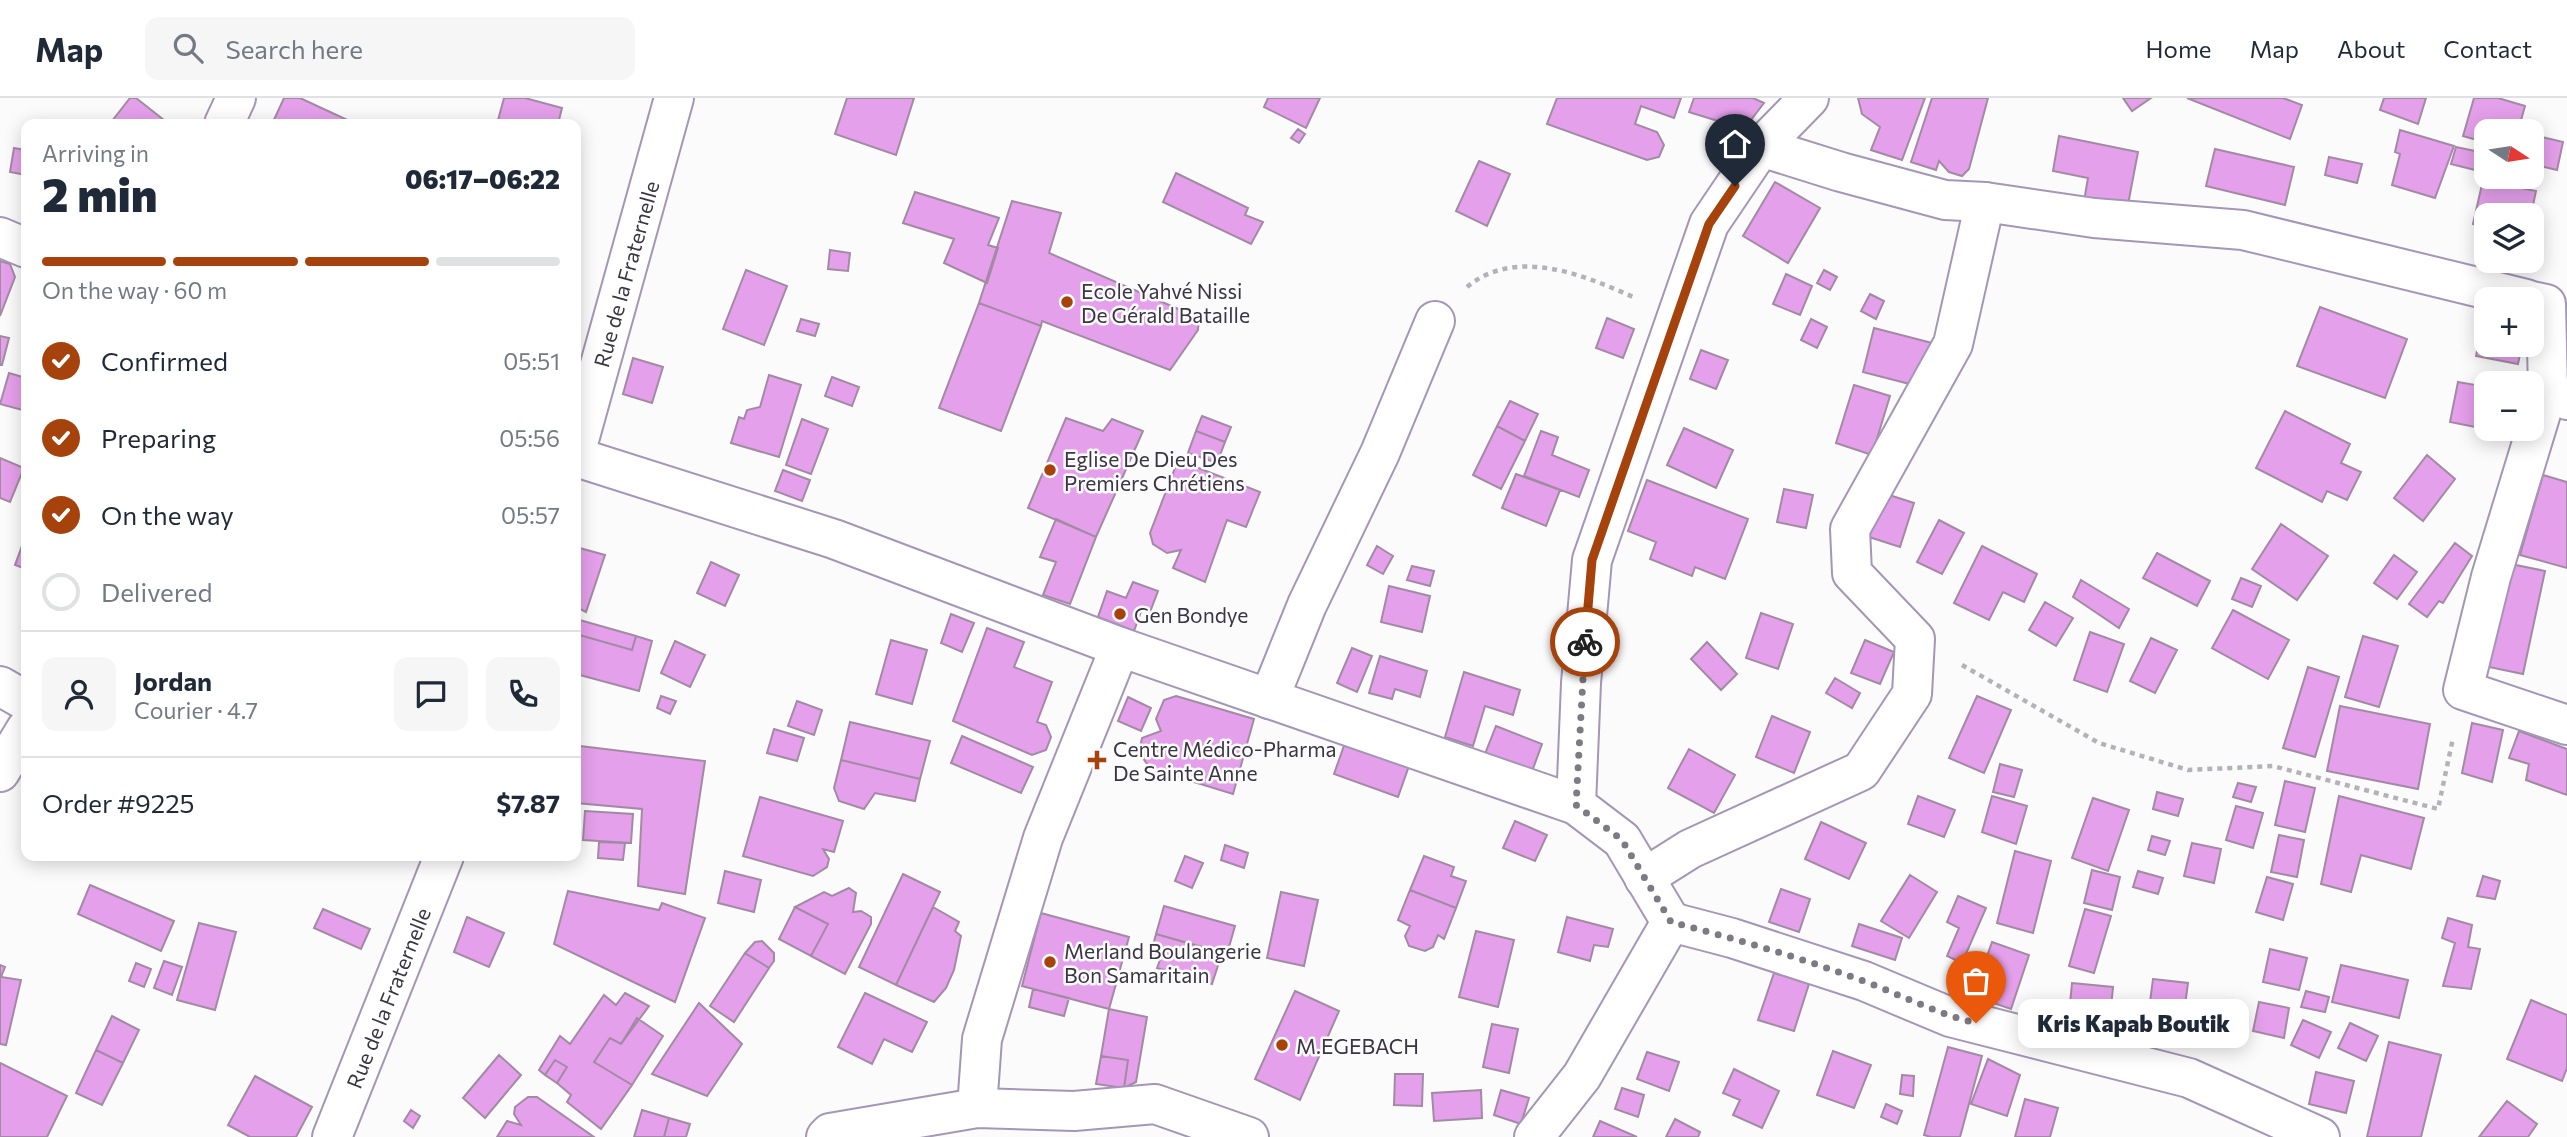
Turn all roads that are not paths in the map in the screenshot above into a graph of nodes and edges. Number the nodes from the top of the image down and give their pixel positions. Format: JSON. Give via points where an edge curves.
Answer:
{"nodes":[{"id":1,"x":236,"y":98,"type":"edge"},
{"id":2,"x":674,"y":98,"type":"edge"},
{"id":3,"x":1810,"y":98,"type":"edge"},
{"id":4,"x":226,"y":119,"type":"edge"},
{"id":5,"x":1761,"y":147,"type":"junction"},
{"id":6,"x":1985,"y":202,"type":"junction"},
{"id":7,"x":0,"y":237,"type":"edge"},
{"id":8,"x":21,"y":246,"type":"edge"},
{"id":9,"x":2477,"y":287,"type":"edge"},
{"id":10,"x":2544,"y":304,"type":"edge"},
{"id":11,"x":1435,"y":321,"type":"road end"},
{"id":12,"x":2558,"y":395,"type":"edge"},
{"id":13,"x":581,"y":433,"type":"edge"},
{"id":14,"x":581,"y":459,"type":"edge"},
{"id":15,"x":1120,"y":648,"type":"junction"},
{"id":16,"x":0,"y":686,"type":"edge"},
{"id":17,"x":21,"y":698,"type":"edge"},
{"id":18,"x":1269,"y":699,"type":"junction"},
{"id":19,"x":2567,"y":725,"type":"edge"},
{"id":20,"x":21,"y":737,"type":"edge"},
{"id":21,"x":0,"y":772,"type":"edge"},
{"id":22,"x":1576,"y":805,"type":"junction"},
{"id":23,"x":442,"y":861,"type":"edge"},
{"id":24,"x":1644,"y":878,"type":"junction"},
{"id":25,"x":1671,"y":922,"type":"junction"},
{"id":26,"x":978,"y":1108,"type":"junction"},
{"id":27,"x":1243,"y":1136,"type":"edge"},
{"id":28,"x":331,"y":1137,"type":"edge"},
{"id":29,"x":826,"y":1137,"type":"edge"},
{"id":30,"x":1534,"y":1137,"type":"edge"},
{"id":31,"x":2320,"y":1137,"type":"edge"}],
"edges":[{"from":1,"to":4,"type":"street"},
{"from":2,"to":13,"type":"street","name":"Rue de la Fraternelle"},
{"from":3,"to":5,"type":"street"},
{"from":5,"to":6,"type":"street","via":[[1945,200]]},
{"from":5,"to":22,"type":"street","via":[[1709,224],[1592,560]]},
{"from":6,"to":9,"type":"street","via":[[2094,218],[2243,230]]},
{"from":6,"to":24,"type":"street","via":[[1953,344],[1850,529],[1852,573],[1915,639],[1912,694],[1861,771],[1690,849]]},
{"from":7,"to":8,"type":"street"},
{"from":10,"to":12,"type":"street"},
{"from":11,"to":18,"type":"street"},
{"from":12,"to":19,"type":"street","via":[[2491,577],[2463,690]]},
{"from":14,"to":15,"type":"street","via":[[834,538]]},
{"from":15,"to":18,"type":"street"},
{"from":15,"to":26,"type":"street","via":[[1043,838],[982,1039]]},
{"from":16,"to":17,"type":"street"},
{"from":18,"to":22,"type":"street"},
{"from":20,"to":21,"type":"street"},
{"from":22,"to":24,"type":"street","via":[[1622,840]]},
{"from":23,"to":28,"type":"street","name":"Rue de la Fraternelle"},
{"from":24,"to":25,"type":"street"},
{"from":25,"to":30,"type":"street","via":[[1582,1076]]},
{"from":25,"to":31,"type":"street","via":[[1864,981],[1951,1017],[2189,1078]]},
{"from":26,"to":27,"type":"street","via":[[1074,1111],[1155,1104]]},
{"from":26,"to":29,"type":"street"}]}
